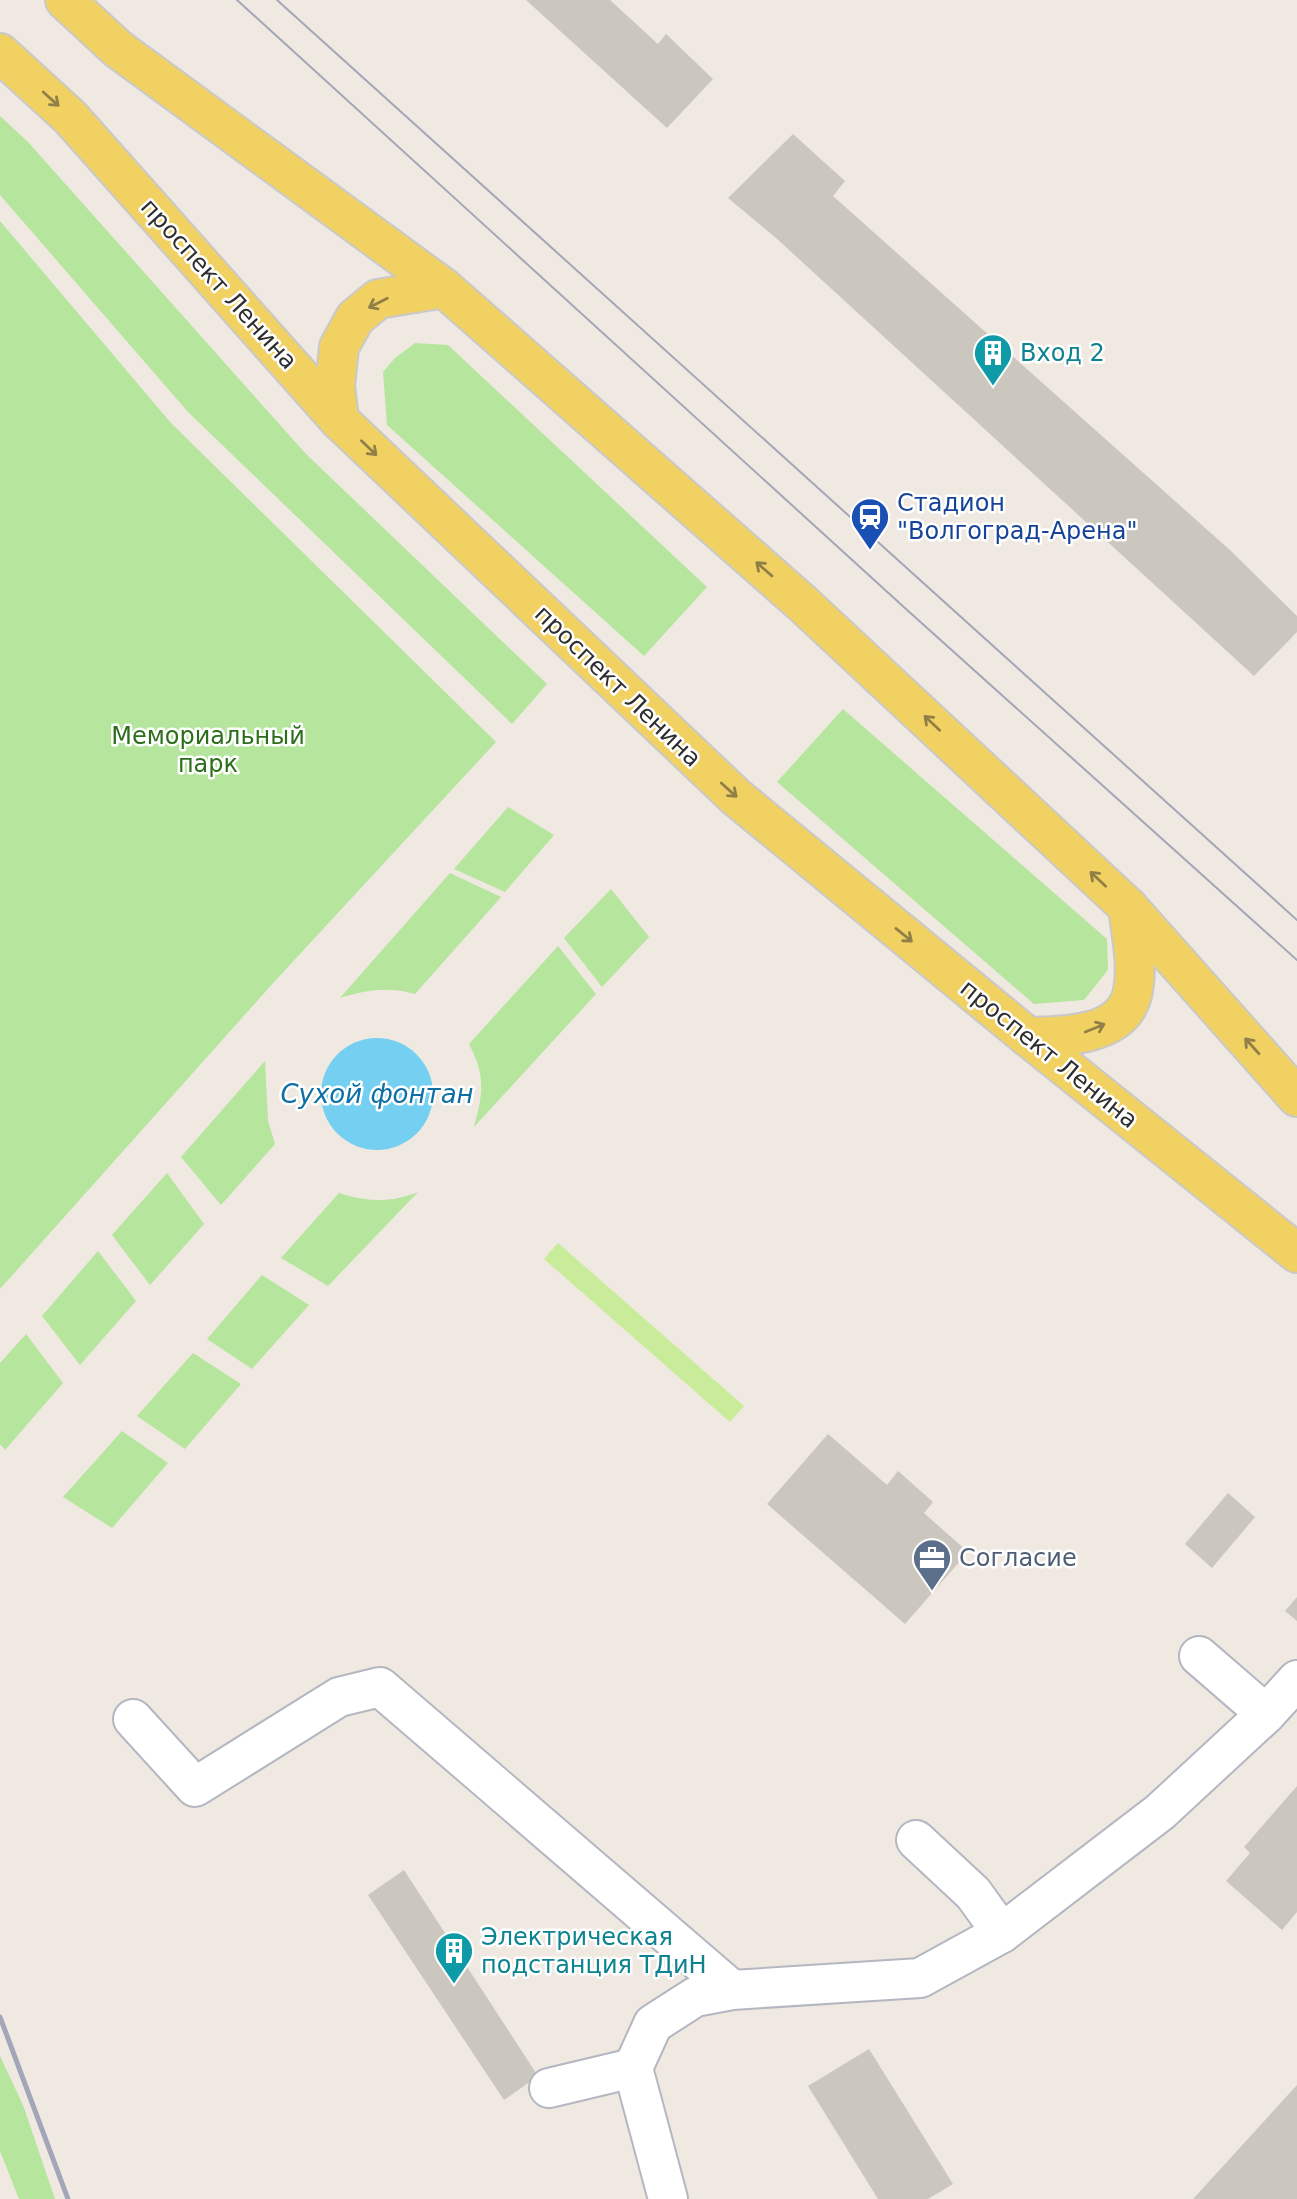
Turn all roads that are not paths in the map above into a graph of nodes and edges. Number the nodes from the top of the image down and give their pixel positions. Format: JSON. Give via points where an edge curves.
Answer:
{"nodes":[{"id":1,"x":65,"y":0,"type":"edge"},
{"id":2,"x":0,"y":53,"type":"edge"},
{"id":3,"x":444,"y":288,"type":"junction"},
{"id":4,"x":340,"y":420,"type":"junction"},
{"id":5,"x":1128,"y":907,"type":"junction"},
{"id":6,"x":1028,"y":1037,"type":"junction"},
{"id":7,"x":1297,"y":1097,"type":"edge"},
{"id":8,"x":1297,"y":1254,"type":"edge"},
{"id":9,"x":1199,"y":1656,"type":"dead end"},
{"id":10,"x":1297,"y":1680,"type":"edge"},
{"id":11,"x":1266,"y":1714,"type":"junction"},
{"id":12,"x":133,"y":1719,"type":"dead end"},
{"id":13,"x":916,"y":1840,"type":"dead end"},
{"id":14,"x":1002,"y":1933,"type":"junction"},
{"id":15,"x":732,"y":1990,"type":"junction"},
{"id":16,"x":633,"y":2068,"type":"junction"},
{"id":17,"x":549,"y":2088,"type":"dead end"},
{"id":18,"x":668,"y":2199,"type":"edge"}],
"edges":[{"from":1,"to":3,"type":"main road","via":[[118,49]]},
{"from":2,"to":4,"type":"main road","name":"проспект Ленина","one_way":true,"via":[[70,117]]},
{"from":3,"to":4,"type":"main road","one_way":true,"via":[[378,299],[355,318],[339,346],[335,386]]},
{"from":5,"to":3,"type":"main road","one_way":true,"via":[[851,647]]},
{"from":4,"to":6,"type":"main road","name":"проспект Ленина","one_way":true,"via":[[736,797]]},
{"from":6,"to":5,"type":"main road","one_way":true,"via":[[1091,1031],[1118,1018],[1132,996],[1134,959]]},
{"from":7,"to":5,"type":"main road","one_way":true},
{"from":6,"to":8,"type":"main road","name":"проспект Ленина"},
{"from":9,"to":11,"type":"lane"},
{"from":10,"to":11,"type":"lane"},
{"from":11,"to":14,"type":"lane","via":[[1160,1812]]},
{"from":12,"to":15,"type":"lane","via":[[195,1787],[339,1697],[380,1687]]},
{"from":13,"to":14,"type":"lane","via":[[973,1893]]},
{"from":14,"to":15,"type":"lane","via":[[920,1978]]},
{"from":15,"to":16,"type":"lane","via":[[695,1997],[653,2024]]},
{"from":16,"to":17,"type":"lane"},
{"from":16,"to":18,"type":"lane"}]}
